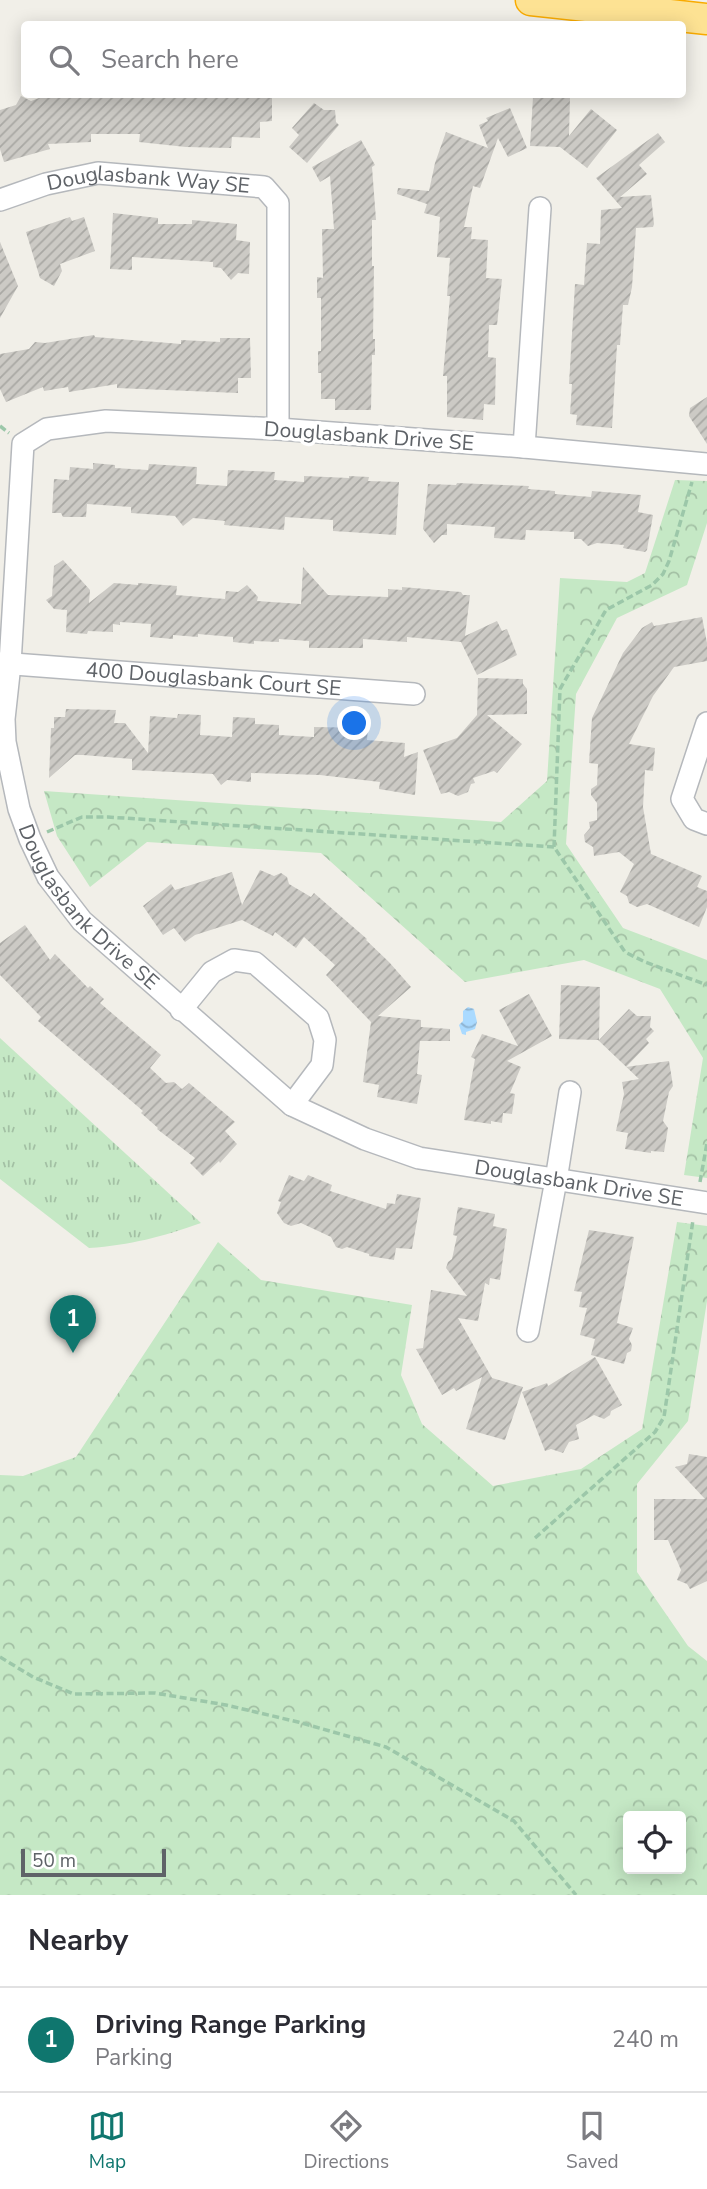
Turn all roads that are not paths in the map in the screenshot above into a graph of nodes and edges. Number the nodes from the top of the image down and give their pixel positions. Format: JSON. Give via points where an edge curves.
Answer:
{"nodes":[{"id":1,"x":531,"y":0,"type":"edge"},
{"id":2,"x":707,"y":19,"type":"edge"},
{"id":3,"x":0,"y":200,"type":"edge"},
{"id":4,"x":540,"y":208,"type":"dead end"},
{"id":5,"x":278,"y":429,"type":"junction"},
{"id":6,"x":524,"y":447,"type":"junction"},
{"id":7,"x":701,"y":464,"type":"edge"},
{"id":8,"x":5,"y":664,"type":"edge"},
{"id":9,"x":414,"y":694,"type":"dead end"},
{"id":10,"x":2,"y":719,"type":"edge"},
{"id":11,"x":707,"y":723,"type":"edge"},
{"id":12,"x":5,"y":772,"type":"edge"},
{"id":13,"x":707,"y":824,"type":"edge"},
{"id":14,"x":181,"y":1010,"type":"junction"},
{"id":15,"x":570,"y":1092,"type":"dead end"},
{"id":16,"x":292,"y":1105,"type":"junction"},
{"id":17,"x":556,"y":1180,"type":"junction"},
{"id":18,"x":702,"y":1202,"type":"edge"},
{"id":19,"x":528,"y":1331,"type":"dead end"}],
"edges":[{"from":1,"to":2,"type":"highway"},
{"from":3,"to":5,"type":"street","name":"Douglasbank Way SE","via":[[98,173],[264,187],[278,203]]},
{"from":4,"to":6,"type":"street"},
{"from":5,"to":6,"type":"street","name":"Douglasbank Drive SE"},
{"from":5,"to":8,"type":"street","name":"Douglasbank Drive SE","via":[[106,421],[47,429],[23,444]]},
{"from":6,"to":7,"type":"street","name":"Douglasbank Drive SE"},
{"from":8,"to":9,"type":"street","name":"400 Douglasbank Court SE"},
{"from":8,"to":10,"type":"street","name":"Douglasbank Drive SE"},
{"from":10,"to":12,"type":"street","name":"Douglasbank Drive SE"},
{"from":11,"to":13,"type":"street","via":[[682,799],[694,819]]},
{"from":12,"to":14,"type":"street","name":"Douglasbank Drive SE","via":[[48,877],[82,921]]},
{"from":14,"to":16,"type":"street","name":"Douglasbank Drive SE"},
{"from":14,"to":16,"type":"street","via":[[212,972],[234,960],[255,963],[318,1018],[325,1040],[323,1065]]},
{"from":15,"to":17,"type":"street"},
{"from":16,"to":17,"type":"street","name":"Douglasbank Drive SE","via":[[419,1158]]},
{"from":17,"to":18,"type":"street","name":"Douglasbank Drive SE"},
{"from":17,"to":19,"type":"street"}]}
